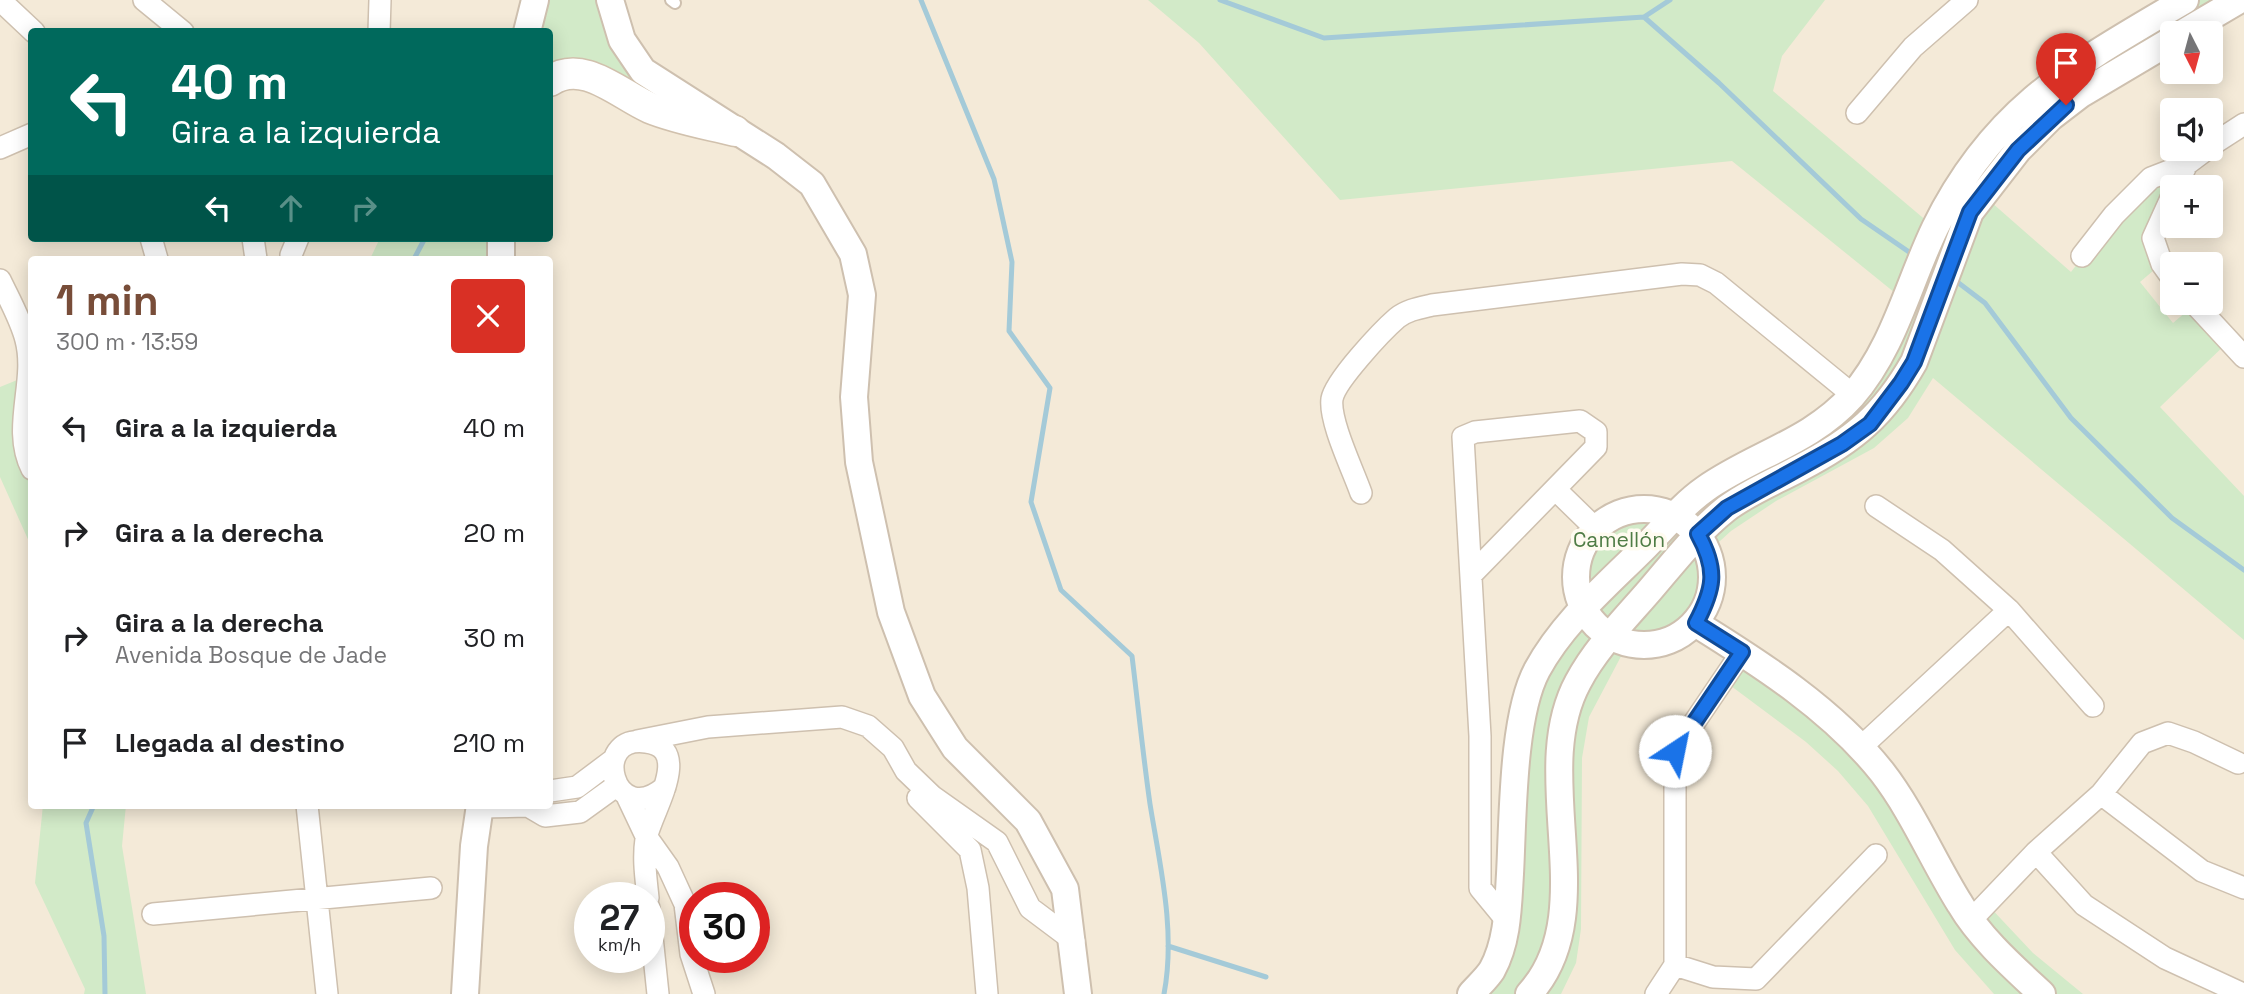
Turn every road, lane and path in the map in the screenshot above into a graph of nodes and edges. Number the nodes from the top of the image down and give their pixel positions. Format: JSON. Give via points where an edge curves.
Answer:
{"nodes":[{"id":1,"x":144,"y":0,"type":"edge"},
{"id":2,"x":380,"y":0,"type":"edge"},
{"id":3,"x":535,"y":0,"type":"edge"},
{"id":4,"x":610,"y":0,"type":"edge"},
{"id":5,"x":1967,"y":0,"type":"edge"},
{"id":6,"x":2185,"y":0,"type":"edge"},
{"id":7,"x":2239,"y":0,"type":"edge"},
{"id":8,"x":3,"y":1,"type":"edge"},
{"id":9,"x":2203,"y":21,"type":"edge"},
{"id":10,"x":30,"y":28,"type":"edge"},
{"id":11,"x":178,"y":28,"type":"edge"},
{"id":12,"x":379,"y":28,"type":"edge"},
{"id":13,"x":528,"y":28,"type":"edge"},
{"id":14,"x":2160,"y":47,"type":"edge"},
{"id":15,"x":553,"y":80,"type":"edge"},
{"id":16,"x":1857,"y":113,"type":"dead end"},
{"id":17,"x":2244,"y":124,"type":"edge"},
{"id":18,"x":735,"y":131,"type":"junction"},
{"id":19,"x":28,"y":136,"type":"edge"},
{"id":20,"x":2223,"y":138,"type":"edge"},
{"id":21,"x":0,"y":148,"type":"edge"},
{"id":22,"x":2191,"y":161,"type":"edge"},
{"id":23,"x":2187,"y":164,"type":"junction"},
{"id":24,"x":2182,"y":175,"type":"edge"},
{"id":25,"x":2160,"y":223,"type":"edge"},
{"id":26,"x":2082,"y":256,"type":"dead end"},
{"id":27,"x":2160,"y":258,"type":"edge"},
{"id":28,"x":0,"y":280,"type":"edge"},
{"id":29,"x":2205,"y":315,"type":"edge"},
{"id":30,"x":2244,"y":357,"type":"edge"},
{"id":31,"x":1874,"y":365,"type":"junction"},
{"id":32,"x":1901,"y":383,"type":"junction"},
{"id":33,"x":1853,"y":395,"type":"junction"},
{"id":34,"x":28,"y":462,"type":"edge"},
{"id":35,"x":1555,"y":489,"type":"junction"},
{"id":36,"x":1361,"y":493,"type":"dead end"},
{"id":37,"x":1876,"y":506,"type":"dead end"},
{"id":38,"x":1676,"y":516,"type":"junction"},
{"id":39,"x":1595,"y":528,"type":"junction"},
{"id":40,"x":1698,"y":534,"type":"junction"},
{"id":41,"x":1472,"y":574,"type":"junction"},
{"id":42,"x":1582,"y":610,"type":"junction"},
{"id":43,"x":2009,"y":610,"type":"junction"},
{"id":44,"x":1696,"y":623,"type":"junction"},
{"id":45,"x":1609,"y":637,"type":"junction"},
{"id":46,"x":1742,"y":652,"type":"junction"},
{"id":47,"x":2092,"y":706,"type":"dead end"},
{"id":48,"x":708,"y":727,"type":"junction"},
{"id":49,"x":637,"y":741,"type":"junction"},
{"id":50,"x":1860,"y":748,"type":"junction"},
{"id":51,"x":613,"y":760,"type":"junction"},
{"id":52,"x":670,"y":764,"type":"junction"},
{"id":53,"x":2238,"y":764,"type":"dead end"},
{"id":54,"x":906,"y":771,"type":"junction"},
{"id":55,"x":665,"y":787,"type":"junction"},
{"id":56,"x":553,"y":791,"type":"edge"},
{"id":57,"x":622,"y":791,"type":"junction"},
{"id":58,"x":2101,"y":794,"type":"junction"},
{"id":59,"x":307,"y":809,"type":"edge"},
{"id":60,"x":475,"y":809,"type":"edge"},
{"id":61,"x":534,"y":809,"type":"edge"},
{"id":62,"x":646,"y":836,"type":"junction"},
{"id":63,"x":2036,"y":852,"type":"junction"},
{"id":64,"x":1876,"y":855,"type":"dead end"},
{"id":65,"x":646,"y":882,"type":"edge"},
{"id":66,"x":431,"y":888,"type":"dead end"},
{"id":67,"x":2244,"y":888,"type":"edge"},
{"id":68,"x":317,"y":898,"type":"junction"},
{"id":69,"x":153,"y":914,"type":"dead end"},
{"id":70,"x":1970,"y":920,"type":"junction"},
{"id":71,"x":1507,"y":922,"type":"junction"},
{"id":72,"x":1074,"y":941,"type":"junction"},
{"id":73,"x":1675,"y":964,"type":"junction"},
{"id":74,"x":656,"y":973,"type":"edge"},
{"id":75,"x":327,"y":994,"type":"edge"},
{"id":76,"x":465,"y":994,"type":"edge"},
{"id":77,"x":658,"y":994,"type":"edge"},
{"id":78,"x":704,"y":994,"type":"edge"},
{"id":79,"x":986,"y":994,"type":"edge"},
{"id":80,"x":1078,"y":994,"type":"edge"},
{"id":81,"x":1471,"y":994,"type":"edge"},
{"id":82,"x":1529,"y":994,"type":"edge"},
{"id":83,"x":1656,"y":994,"type":"edge"},
{"id":84,"x":2042,"y":994,"type":"edge"},
{"id":85,"x":2243,"y":994,"type":"edge"}],
"edges":[{"from":1,"to":11,"type":"street"},
{"from":2,"to":12,"type":"street"},
{"from":3,"to":13,"type":"street"},
{"from":4,"to":18,"type":"street","via":[[622,40],[643,71]]},
{"from":5,"to":16,"type":"street","via":[[1913,47]]},
{"from":6,"to":31,"type":"street","via":[[2071,68],[2032,97],[1999,132],[1964,177],[1935,228]]},
{"from":7,"to":9,"type":"street"},
{"from":8,"to":10,"type":"street"},
{"from":14,"to":32,"type":"street","via":[[2051,117],[2018,150],[1970,212],[1914,362]]},
{"from":15,"to":18,"type":"main road","via":[[574,74],[596,79],[650,107]]},
{"from":17,"to":20,"type":"street"},
{"from":18,"to":72,"type":"street","via":[[812,184],[853,254],[862,295],[855,397],[859,462],[891,612],[922,696],[955,748],[1028,821],[1065,889]]},
{"from":19,"to":21,"type":"street"},
{"from":22,"to":23,"type":"street"},
{"from":23,"to":24,"type":"street"},
{"from":23,"to":26,"type":"street","via":[[2151,178]]},
{"from":25,"to":27,"type":"street","via":[[2153,238]]},
{"from":28,"to":34,"type":"street","via":[[27,341],[23,420]]},
{"from":29,"to":30,"type":"street"},
{"from":31,"to":32,"type":"street"},
{"from":31,"to":33,"type":"street"},
{"from":32,"to":40,"type":"street","via":[[1870,424],[1727,508]]},
{"from":33,"to":36,"type":"street","via":[[1716,283],[1700,275],[1432,305],[1397,318],[1338,384],[1332,398]]},
{"from":33,"to":38,"type":"street","via":[[1803,438],[1745,464],[1703,490]]},
{"from":35,"to":39,"type":"street"},
{"from":35,"to":41,"type":"street"},
{"from":35,"to":41,"type":"street","via":[[1596,447],[1596,432],[1580,421],[1475,432],[1463,438]]},
{"from":37,"to":43,"type":"street","via":[[1942,550]]},
{"from":38,"to":39,"type":"street","via":[[1642,509],[1608,518]]},
{"from":38,"to":40,"type":"street"},
{"from":38,"to":42,"type":"street"},
{"from":39,"to":42,"type":"street","via":[[1584,542],[1574,576]]},
{"from":40,"to":44,"type":"street","via":[[1711,563],[1711,595]]},
{"from":40,"to":45,"type":"street"},
{"from":41,"to":71,"type":"street","via":[[1480,736],[1480,887]]},
{"from":42,"to":45,"type":"street"},
{"from":42,"to":71,"type":"street","via":[[1550,648],[1522,708]]},
{"from":43,"to":47,"type":"street"},
{"from":43,"to":50,"type":"street"},
{"from":44,"to":45,"type":"street","via":[[1660,643],[1639,646]]},
{"from":44,"to":46,"type":"street"},
{"from":45,"to":82,"type":"street","via":[[1578,683],[1561,728],[1561,931]]},
{"from":46,"to":50,"type":"street","via":[[1801,695]]},
{"from":46,"to":73,"type":"street","via":[[1675,751]]},
{"from":48,"to":49,"type":"street"},
{"from":48,"to":52,"type":"street"},
{"from":48,"to":54,"type":"street","via":[[842,717],[868,726],[893,748]]},
{"from":49,"to":51,"type":"street","via":[[618,751]]},
{"from":49,"to":52,"type":"street","via":[[664,751]]},
{"from":50,"to":70,"type":"street","via":[[1901,801]]},
{"from":51,"to":56,"type":"street","via":[[577,787]]},
{"from":51,"to":57,"type":"street","via":[[612,773]]},
{"from":52,"to":55,"type":"street"},
{"from":53,"to":58,"type":"street","via":[[2168,733],[2142,743]]},
{"from":54,"to":72,"type":"street","via":[[932,796],[997,842],[1030,908]]},
{"from":54,"to":79,"type":"street","via":[[918,798],[970,850],[978,888]]},
{"from":55,"to":57,"type":"street","via":[[641,799]]},
{"from":55,"to":62,"type":"street"},
{"from":57,"to":61,"type":"street","via":[[580,812],[545,816]]},
{"from":57,"to":62,"type":"street"},
{"from":58,"to":63,"type":"street"},
{"from":58,"to":67,"type":"street","via":[[2202,872]]},
{"from":59,"to":68,"type":"street"},
{"from":60,"to":76,"type":"street"},
{"from":62,"to":65,"type":"street"},
{"from":62,"to":78,"type":"street","via":[[668,867],[685,904],[691,954]]},
{"from":63,"to":70,"type":"street"},
{"from":63,"to":85,"type":"street","via":[[2084,905],[2165,958]]},
{"from":64,"to":73,"type":"street","via":[[1756,979],[1713,977]]},
{"from":66,"to":68,"type":"street"},
{"from":68,"to":69,"type":"street"},
{"from":68,"to":75,"type":"street"},
{"from":70,"to":84,"type":"street"},
{"from":71,"to":81,"type":"street","via":[[1492,970]]},
{"from":72,"to":80,"type":"street"},
{"from":73,"to":83,"type":"street"},
{"from":74,"to":77,"type":"street"}]}
